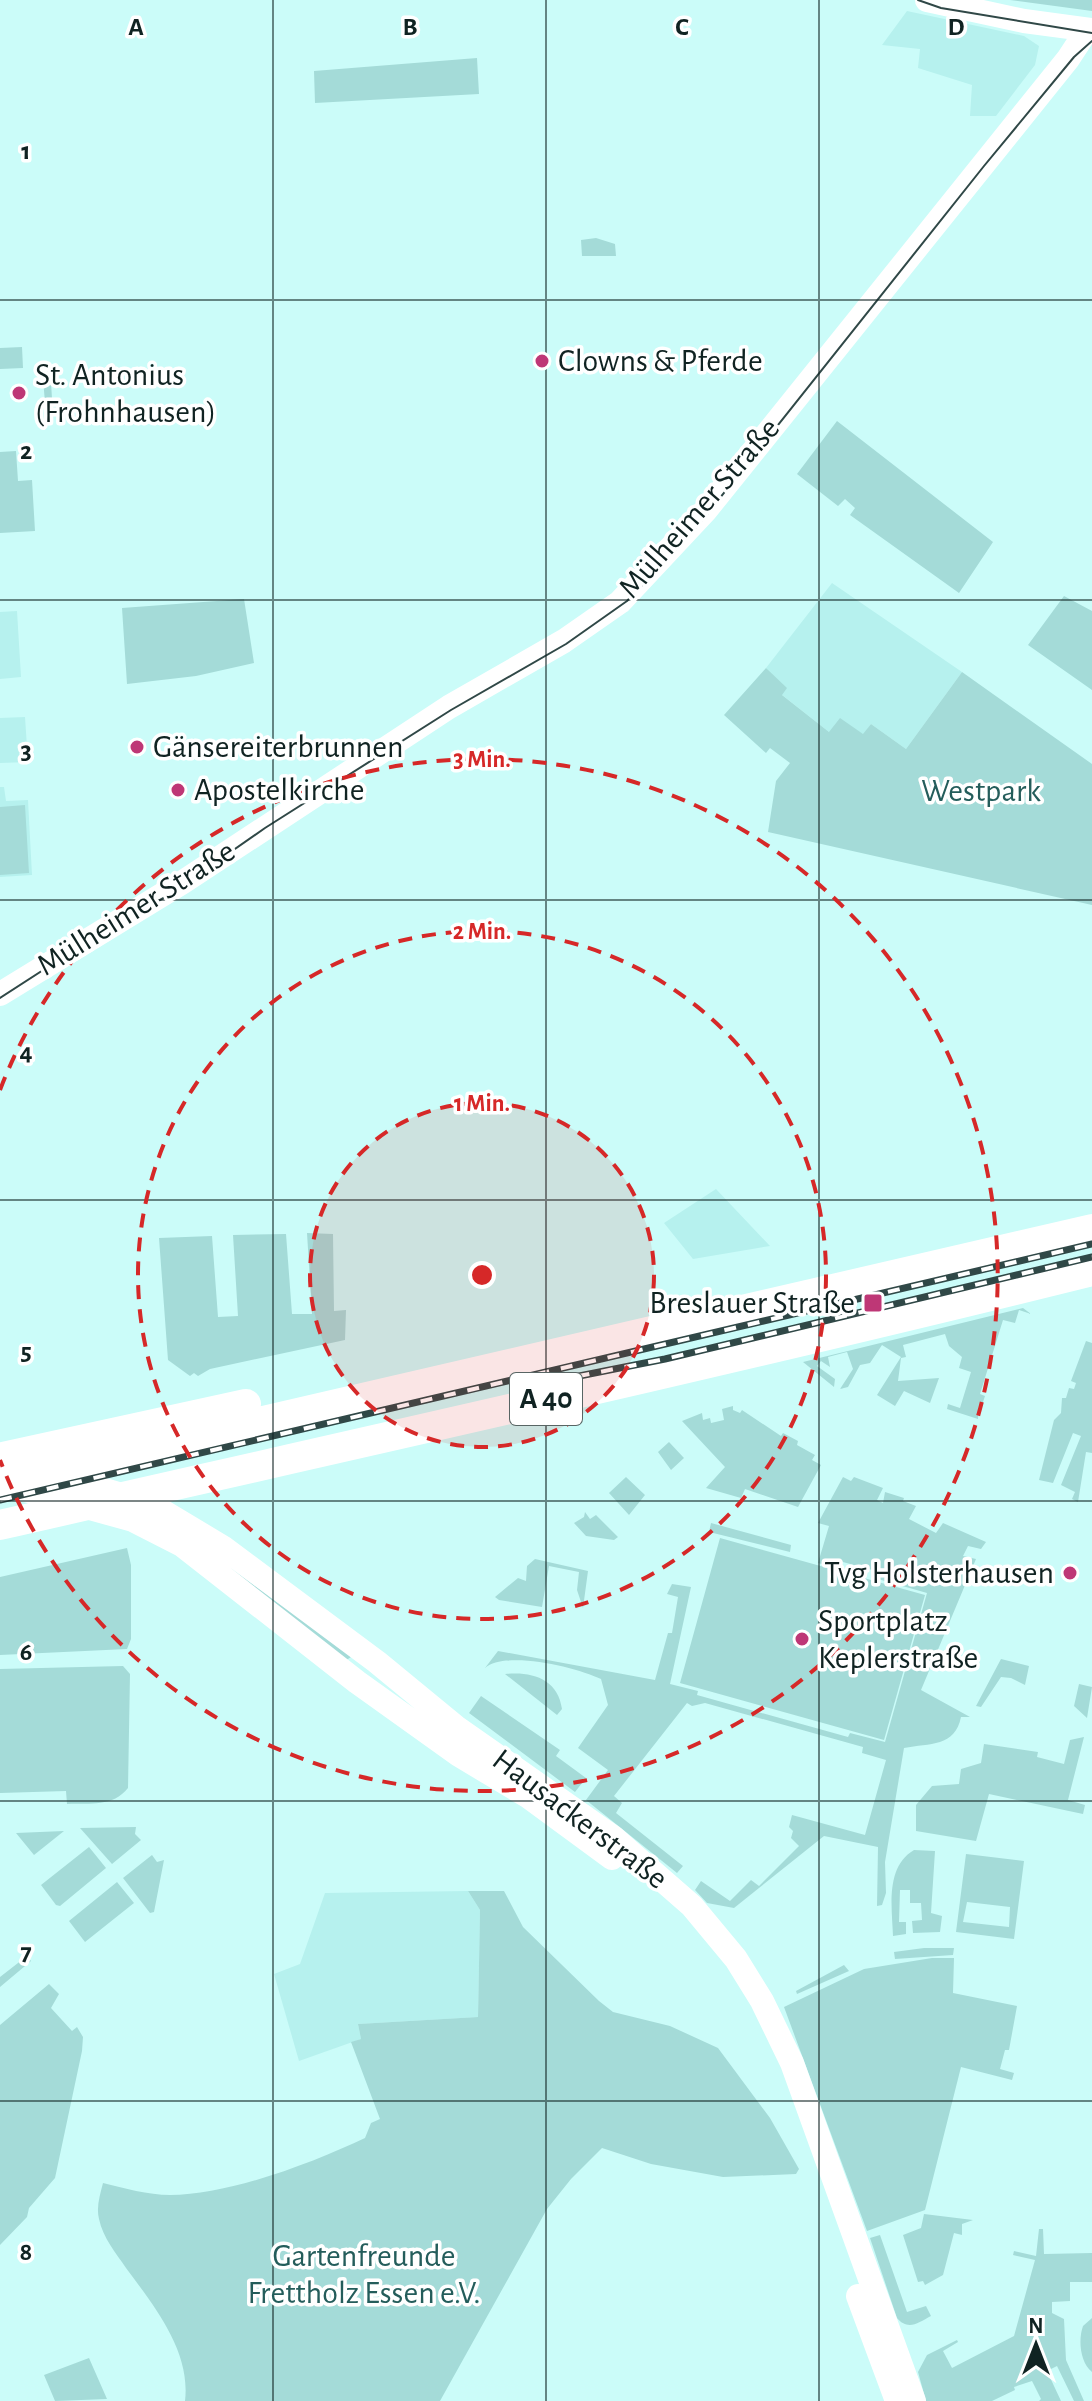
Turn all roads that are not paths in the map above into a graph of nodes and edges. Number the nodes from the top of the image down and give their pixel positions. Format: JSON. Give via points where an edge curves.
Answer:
{"nodes":[{"id":1,"x":927,"y":0,"type":"edge"},
{"id":2,"x":1090,"y":30,"type":"edge"},
{"id":3,"x":0,"y":994,"type":"edge"},
{"id":4,"x":1092,"y":1229,"type":"edge"},
{"id":5,"x":1092,"y":1271,"type":"edge"},
{"id":6,"x":4,"y":1467,"type":"edge"},
{"id":7,"x":0,"y":1525,"type":"edge"},
{"id":8,"x":897,"y":2401,"type":"edge"},
{"id":9,"x":914,"y":2401,"type":"edge"}],
"edges":[{"from":1,"to":2,"type":"main road"},
{"from":2,"to":3,"type":"main road","name":"Mülheimer Straße","via":[[706,510],[620,602]]},
{"from":4,"to":6,"type":"highway","via":[[688,1323],[613,1328],[512,1345]]},
{"from":5,"to":7,"type":"highway","number":"A 40","via":[[790,1346]]},
{"from":6,"to":8,"type":"main road","name":"Hausackerstraße","via":[[182,1545],[357,1682],[606,1852],[697,1935],[748,2008],[776,2066]]},
{"from":6,"to":9,"type":"main road","name":"Hausackerstraße","via":[[149,1503],[224,1548],[456,1727],[613,1837],[677,1892],[736,1959],[792,2063]]}]}
